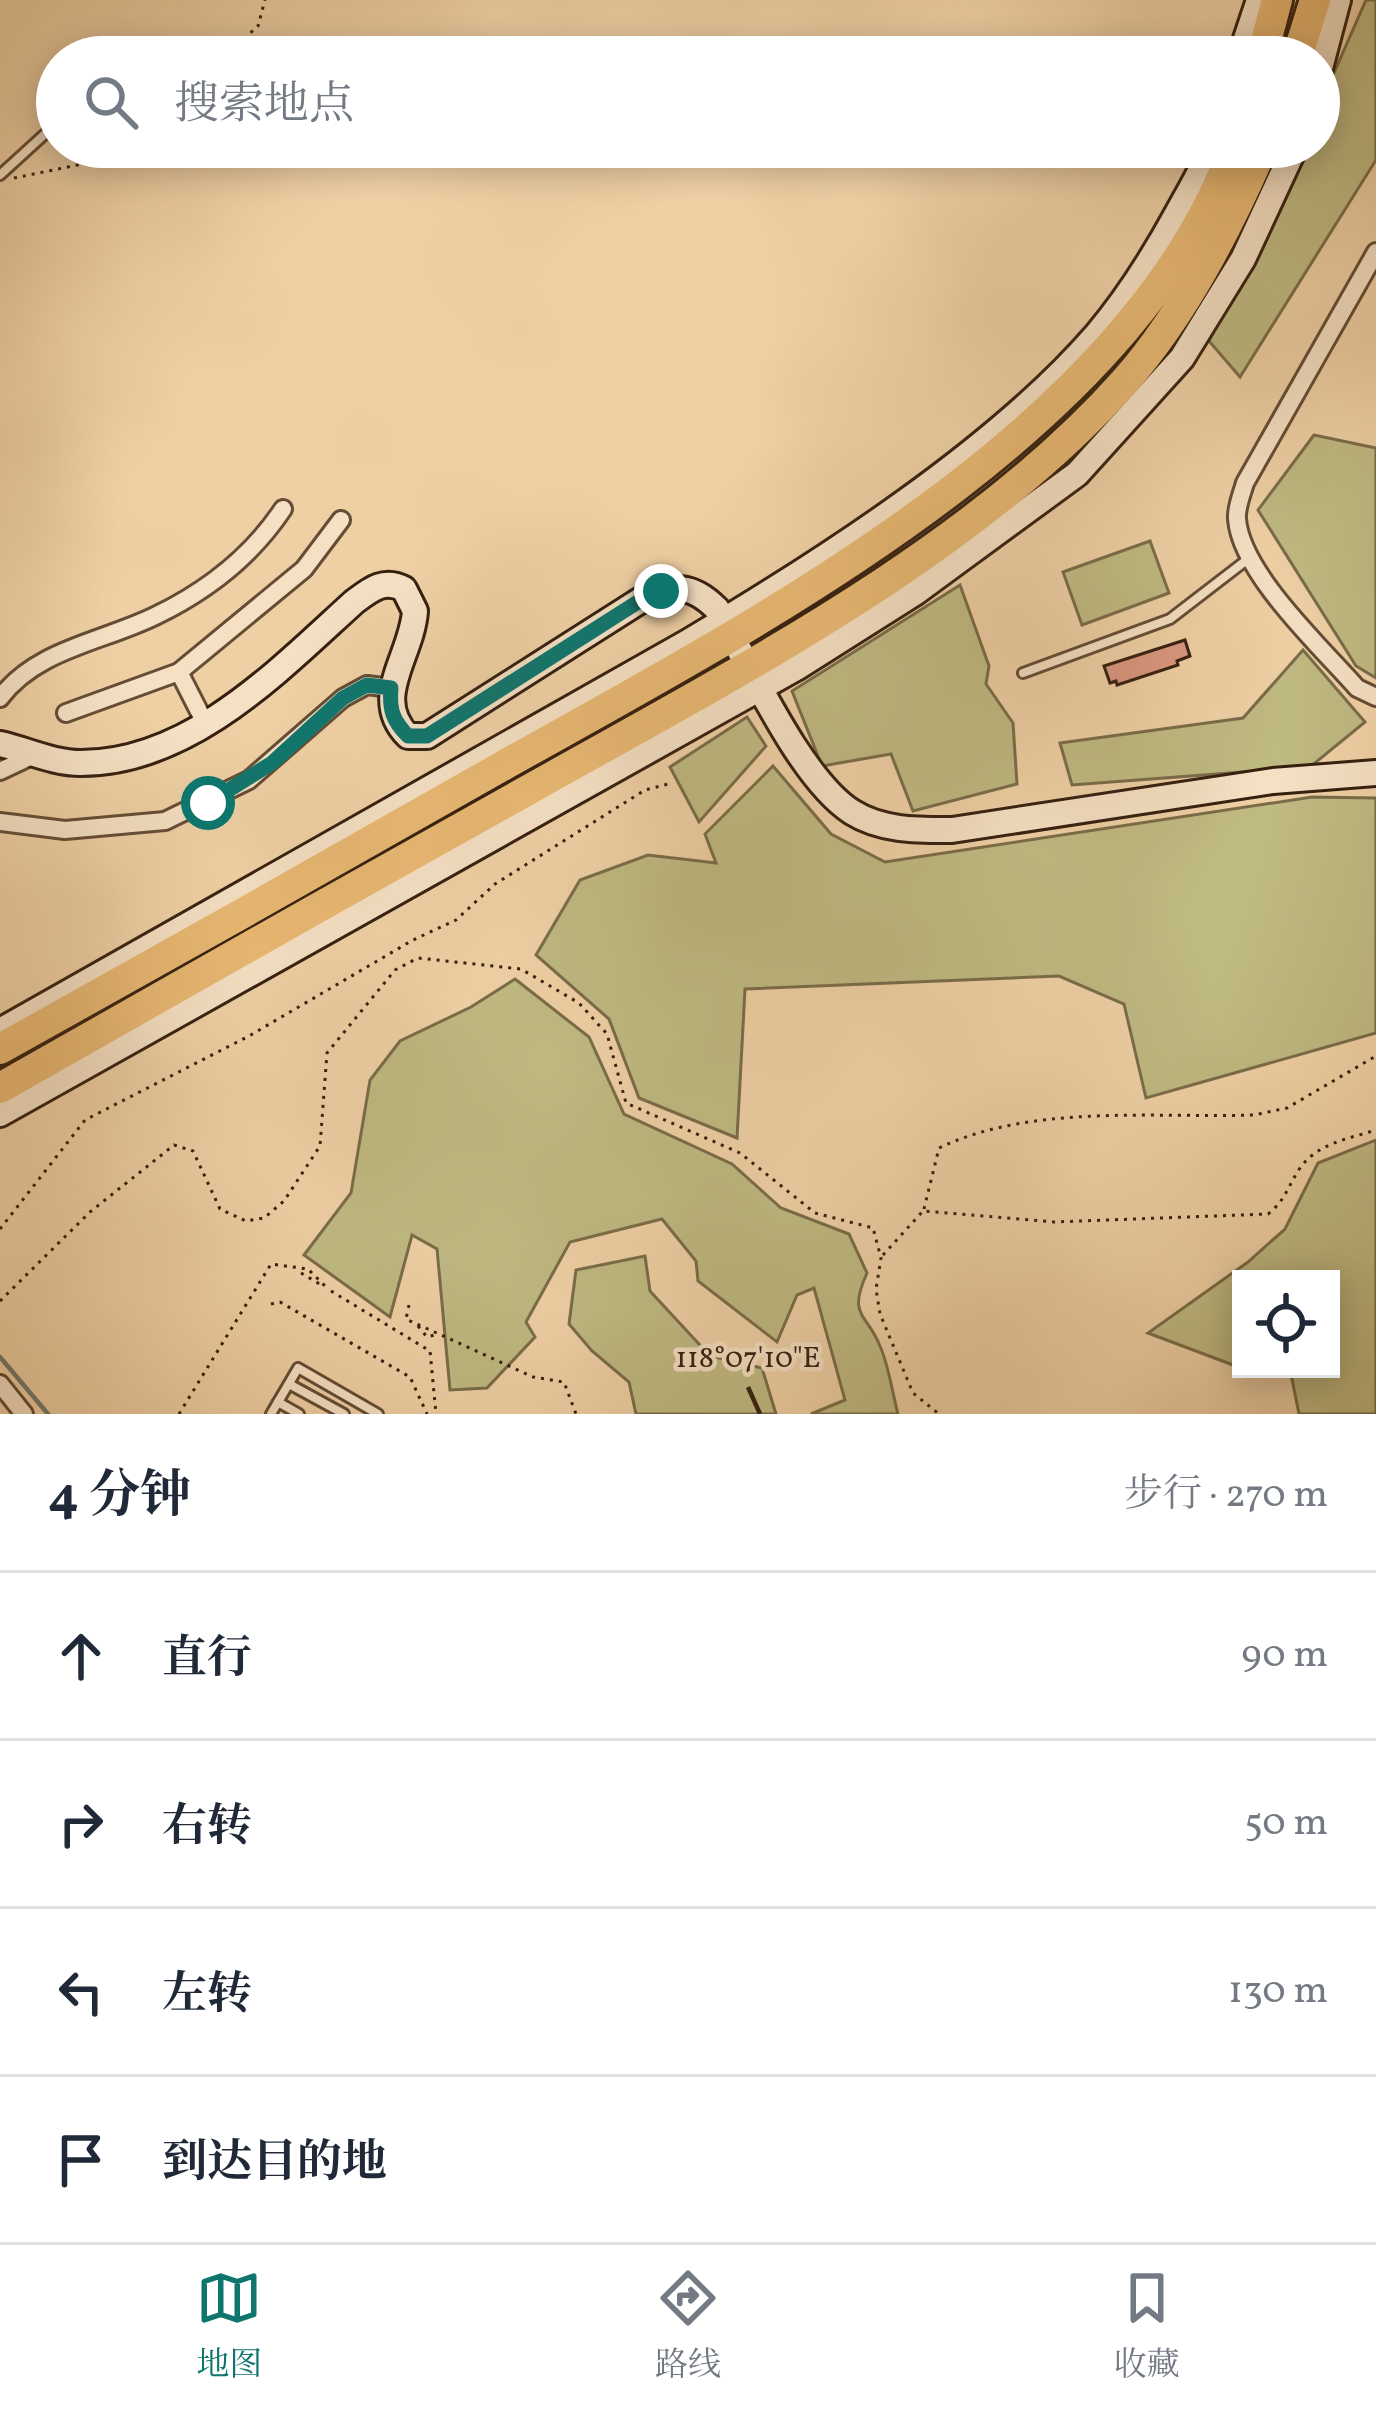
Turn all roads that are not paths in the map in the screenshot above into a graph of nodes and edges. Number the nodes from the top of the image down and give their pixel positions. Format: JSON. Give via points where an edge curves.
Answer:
{"nodes":[{"id":1,"x":1259,"y":0,"type":"edge"},
{"id":2,"x":1277,"y":0,"type":"edge"},
{"id":3,"x":1316,"y":0,"type":"edge"},
{"id":4,"x":1338,"y":0,"type":"edge"},
{"id":5,"x":1247,"y":36,"type":"edge"},
{"id":6,"x":1268,"y":36,"type":"edge"},
{"id":7,"x":1304,"y":36,"type":"edge"},
{"id":8,"x":1328,"y":36,"type":"edge"},
{"id":9,"x":36,"y":144,"type":"edge"},
{"id":10,"x":1199,"y":168,"type":"edge"},
{"id":11,"x":1226,"y":168,"type":"edge"},
{"id":12,"x":1252,"y":168,"type":"edge"},
{"id":13,"x":1285,"y":168,"type":"edge"},
{"id":14,"x":0,"y":178,"type":"edge"},
{"id":15,"x":1376,"y":253,"type":"edge"},
{"id":16,"x":283,"y":509,"type":"dead end"},
{"id":17,"x":341,"y":520,"type":"dead end"},
{"id":18,"x":1249,"y":559,"type":"junction"},
{"id":19,"x":728,"y":628,"type":"junction"},
{"id":20,"x":179,"y":672,"type":"junction"},
{"id":21,"x":1023,"y":674,"type":"dead end"},
{"id":22,"x":756,"y":676,"type":"junction"},
{"id":23,"x":391,"y":688,"type":"junction"},
{"id":24,"x":1376,"y":697,"type":"edge"},
{"id":25,"x":0,"y":698,"type":"edge"},
{"id":26,"x":66,"y":713,"type":"dead end"},
{"id":27,"x":206,"y":725,"type":"junction"},
{"id":28,"x":2,"y":747,"type":"edge"},
{"id":29,"x":1376,"y":773,"type":"edge"},
{"id":30,"x":0,"y":822,"type":"edge"},
{"id":31,"x":73,"y":1008,"type":"junction"},
{"id":32,"x":0,"y":1031,"type":"edge"},
{"id":33,"x":0,"y":1049,"type":"edge"},
{"id":34,"x":0,"y":1060,"type":"edge"},
{"id":35,"x":0,"y":1088,"type":"edge"},
{"id":36,"x":0,"y":1114,"type":"edge"},
{"id":37,"x":0,"y":1384,"type":"edge"},
{"id":38,"x":289,"y":1384,"type":"junction"},
{"id":39,"x":278,"y":1402,"type":"junction"},
{"id":40,"x":24,"y":1414,"type":"edge"},
{"id":41,"x":272,"y":1414,"type":"edge"},
{"id":42,"x":299,"y":1414,"type":"edge"},
{"id":43,"x":344,"y":1414,"type":"edge"},
{"id":44,"x":378,"y":1414,"type":"edge"}],
"edges":[{"from":1,"to":5,"type":"street"},
{"from":2,"to":6,"type":"highway"},
{"from":3,"to":7,"type":"highway"},
{"from":4,"to":8,"type":"street"},
{"from":9,"to":14,"type":"lane"},
{"from":10,"to":19,"type":"street","via":[[1148,267],[1096,336],[1019,411]]},
{"from":11,"to":19,"type":"highway","via":[[1170,274],[1030,426],[940,500]]},
{"from":12,"to":22,"type":"highway","via":[[1192,286],[1127,378],[1058,449]]},
{"from":13,"to":22,"type":"street","via":[[1244,259],[1182,358],[1077,474],[916,592]]},
{"from":15,"to":18,"type":"street","via":[[1245,483],[1236,514]]},
{"from":16,"to":25,"type":"street","via":[[218,580],[26,670]]},
{"from":17,"to":20,"type":"street","via":[[304,569]]},
{"from":18,"to":21,"type":"lane","via":[[1170,619]]},
{"from":18,"to":24,"type":"street","via":[[1357,688]]},
{"from":19,"to":22,"type":"street"},
{"from":19,"to":23,"type":"street","via":[[701,593],[661,591],[427,736],[408,736],[397,725]]},
{"from":19,"to":31,"type":"highway"},
{"from":19,"to":32,"type":"street"},
{"from":20,"to":26,"type":"street"},
{"from":20,"to":27,"type":"street"},
{"from":22,"to":29,"type":"street","via":[[812,772],[852,812],[900,830],[952,830]]},
{"from":22,"to":35,"type":"highway"},
{"from":22,"to":36,"type":"street"},
{"from":23,"to":27,"type":"street","via":[[415,611],[404,589],[388,583]]},
{"from":23,"to":30,"type":"street","via":[[367,685],[343,698],[249,780],[165,821],[65,830]]},
{"from":27,"to":28,"type":"street","via":[[125,759],[76,763]]},
{"from":31,"to":33,"type":"highway"},
{"from":31,"to":34,"type":"highway"},
{"from":37,"to":40,"type":"street"},
{"from":38,"to":39,"type":"lane"},
{"from":38,"to":43,"type":"lane"},
{"from":38,"to":44,"type":"lane","via":[[298,1368]]},
{"from":39,"to":41,"type":"lane"},
{"from":39,"to":42,"type":"lane"}]}
